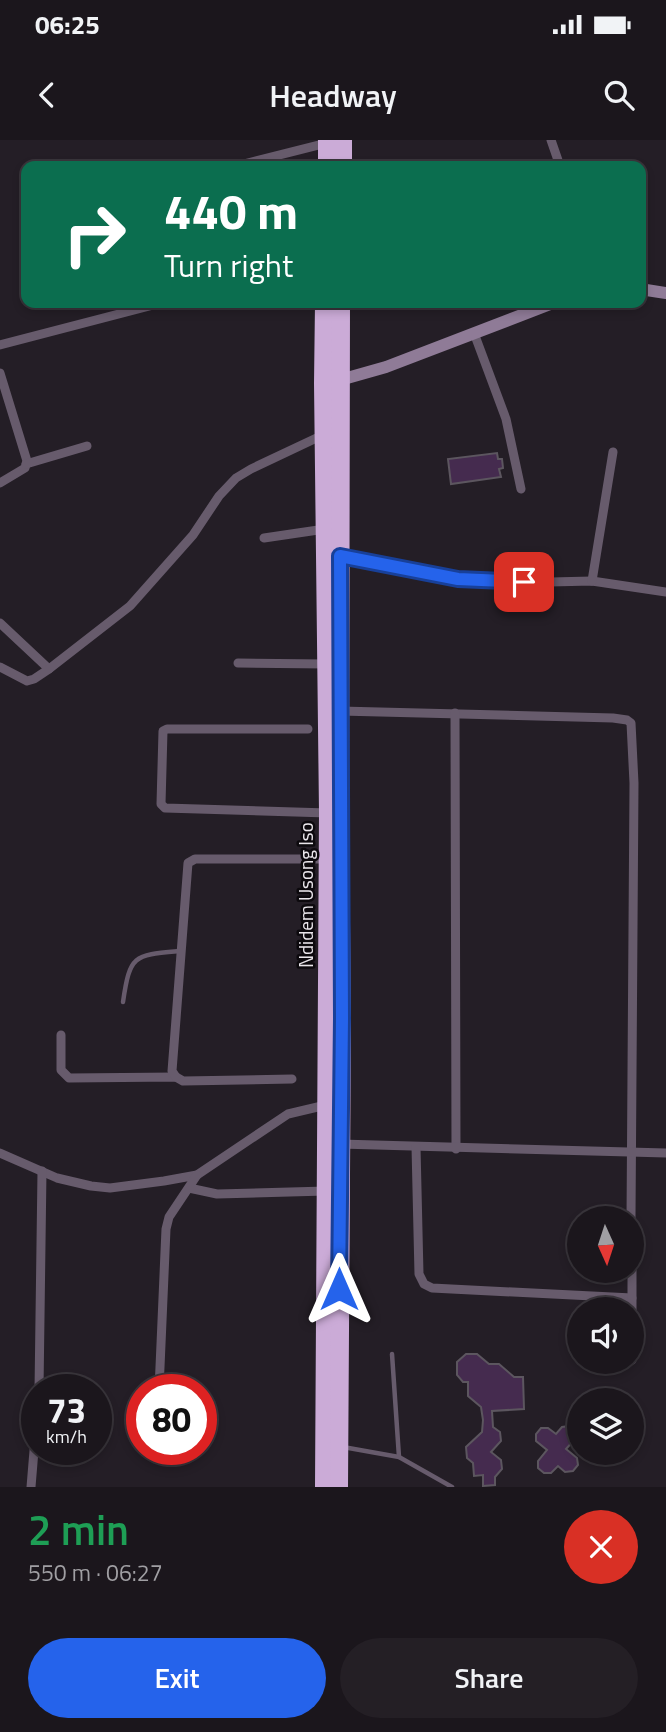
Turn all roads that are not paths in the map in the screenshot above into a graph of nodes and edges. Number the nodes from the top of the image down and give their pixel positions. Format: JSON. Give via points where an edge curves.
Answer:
{"nodes":[{"id":1,"x":551,"y":140,"type":"edge"},
{"id":2,"x":333,"y":141,"type":"edge"},
{"id":3,"x":255,"y":161,"type":"edge"},
{"id":4,"x":328,"y":161,"type":"edge"},
{"id":5,"x":341,"y":161,"type":"edge"},
{"id":6,"x":558,"y":161,"type":"edge"},
{"id":7,"x":646,"y":290,"type":"edge"},
{"id":8,"x":666,"y":293,"type":"edge"},
{"id":9,"x":142,"y":308,"type":"edge"},
{"id":10,"x":325,"y":308,"type":"edge"},
{"id":11,"x":340,"y":308,"type":"edge"},
{"id":12,"x":540,"y":308,"type":"edge"},
{"id":13,"x":474,"y":333,"type":"junction"},
{"id":14,"x":0,"y":345,"type":"edge"},
{"id":15,"x":0,"y":373,"type":"edge"},
{"id":16,"x":332,"y":382,"type":"junction"},
{"id":17,"x":325,"y":434,"type":"junction"},
{"id":18,"x":87,"y":446,"type":"dead end"},
{"id":19,"x":613,"y":452,"type":"dead end"},
{"id":20,"x":26,"y":464,"type":"junction"},
{"id":21,"x":0,"y":483,"type":"edge"},
{"id":22,"x":521,"y":489,"type":"dead end"},
{"id":23,"x":325,"y":529,"type":"junction"},
{"id":24,"x":264,"y":538,"type":"dead end"},
{"id":25,"x":340,"y":556,"type":"junction"},
{"id":26,"x":592,"y":581,"type":"junction"},
{"id":27,"x":666,"y":592,"type":"edge"},
{"id":28,"x":0,"y":623,"type":"edge"},
{"id":29,"x":237,"y":663,"type":"dead end"},
{"id":30,"x":326,"y":664,"type":"junction"},
{"id":31,"x":0,"y":667,"type":"edge"},
{"id":32,"x":49,"y":669,"type":"junction"},
{"id":33,"x":340,"y":711,"type":"junction"},
{"id":34,"x":455,"y":713,"type":"junction"},
{"id":35,"x":308,"y":729,"type":"dead end"},
{"id":36,"x":328,"y":813,"type":"junction"},
{"id":37,"x":327,"y":859,"type":"junction"},
{"id":38,"x":182,"y":951,"type":"junction"},
{"id":39,"x":123,"y":1002,"type":"dead end"},
{"id":40,"x":61,"y":1035,"type":"dead end"},
{"id":41,"x":176,"y":1077,"type":"junction"},
{"id":42,"x":292,"y":1079,"type":"dead end"},
{"id":43,"x":326,"y":1105,"type":"junction"},
{"id":44,"x":340,"y":1144,"type":"junction"},
{"id":45,"x":416,"y":1147,"type":"junction"},
{"id":46,"x":456,"y":1149,"type":"junction"},
{"id":47,"x":0,"y":1153,"type":"edge"},
{"id":48,"x":630,"y":1153,"type":"junction"},
{"id":49,"x":666,"y":1153,"type":"edge"},
{"id":50,"x":42,"y":1171,"type":"junction"},
{"id":51,"x":197,"y":1175,"type":"junction"},
{"id":52,"x":189,"y":1188,"type":"junction"},
{"id":53,"x":326,"y":1191,"type":"junction"},
{"id":54,"x":631,"y":1206,"type":"edge"},
{"id":55,"x":612,"y":1297,"type":"edge"},
{"id":56,"x":392,"y":1354,"type":"dead end"},
{"id":57,"x":38,"y":1374,"type":"edge"},
{"id":58,"x":160,"y":1374,"type":"edge"},
{"id":59,"x":339,"y":1446,"type":"junction"},
{"id":60,"x":399,"y":1457,"type":"junction"},
{"id":61,"x":34,"y":1465,"type":"edge"},
{"id":62,"x":32,"y":1487,"type":"edge"},
{"id":63,"x":324,"y":1487,"type":"edge"},
{"id":64,"x":339,"y":1487,"type":"edge"},
{"id":65,"x":452,"y":1487,"type":"edge"}],
"edges":[{"from":1,"to":6,"type":"street"},
{"from":2,"to":3,"type":"street"},
{"from":2,"to":4,"type":"highway"},
{"from":2,"to":5,"type":"highway"},
{"from":7,"to":8,"type":"street"},
{"from":9,"to":14,"type":"street"},
{"from":10,"to":16,"type":"highway","name":"Ndidem Usong Iso"},
{"from":11,"to":16,"type":"highway","name":"Ndidem Usong Iso"},
{"from":12,"to":13,"type":"street"},
{"from":13,"to":16,"type":"street"},
{"from":13,"to":22,"type":"street","via":[[506,419]]},
{"from":15,"to":20,"type":"street"},
{"from":16,"to":17,"type":"highway","name":"Ndidem Usong Iso"},
{"from":16,"to":25,"type":"highway","name":"Ndidem Usong Iso"},
{"from":17,"to":23,"type":"highway","name":"Ndidem Usong Iso"},
{"from":17,"to":32,"type":"street","via":[[236,478],[130,606]]},
{"from":18,"to":20,"type":"street"},
{"from":19,"to":26,"type":"street"},
{"from":20,"to":21,"type":"street"},
{"from":23,"to":24,"type":"street"},
{"from":23,"to":30,"type":"highway","name":"Ndidem Usong Iso"},
{"from":25,"to":26,"type":"street","via":[[470,580]]},
{"from":25,"to":33,"type":"highway","name":"Ndidem Usong Iso"},
{"from":26,"to":27,"type":"street"},
{"from":28,"to":32,"type":"street"},
{"from":29,"to":30,"type":"street"},
{"from":30,"to":36,"type":"highway","name":"Ndidem Usong Iso"},
{"from":31,"to":32,"type":"street","via":[[27,681]]},
{"from":33,"to":34,"type":"street"},
{"from":33,"to":44,"type":"highway","name":"Ndidem Usong Iso"},
{"from":34,"to":46,"type":"street"},
{"from":34,"to":48,"type":"street","via":[[613,718],[627,720],[633,727]]},
{"from":35,"to":36,"type":"street","via":[[163,731],[161,804],[165,808]]},
{"from":36,"to":37,"type":"highway","name":"Ndidem Usong Iso"},
{"from":37,"to":38,"type":"street","via":[[195,859],[188,863]]},
{"from":37,"to":43,"type":"highway","name":"Ndidem Usong Iso"},
{"from":38,"to":39,"type":"lane","via":[[147,954],[134,961],[127,972]]},
{"from":38,"to":41,"type":"street","via":[[172,1071]]},
{"from":40,"to":41,"type":"street","via":[[61,1070],[69,1078]]},
{"from":41,"to":42,"type":"street","via":[[183,1081]]},
{"from":43,"to":51,"type":"street","via":[[288,1114]]},
{"from":43,"to":53,"type":"highway","name":"Ndidem Usong Iso"},
{"from":44,"to":45,"type":"street"},
{"from":44,"to":59,"type":"highway","name":"Ndidem Usong Iso"},
{"from":45,"to":46,"type":"street"},
{"from":45,"to":55,"type":"street","via":[[419,1275],[424,1284]]},
{"from":46,"to":48,"type":"street"},
{"from":47,"to":50,"type":"street"},
{"from":48,"to":49,"type":"street"},
{"from":48,"to":54,"type":"street"},
{"from":50,"to":51,"type":"street","via":[[110,1188]]},
{"from":50,"to":57,"type":"street"},
{"from":51,"to":52,"type":"street"},
{"from":52,"to":53,"type":"street","via":[[217,1194]]},
{"from":52,"to":58,"type":"street","via":[[166,1229]]},
{"from":53,"to":63,"type":"highway","name":"Ndidem Usong Iso"},
{"from":56,"to":60,"type":"lane"},
{"from":59,"to":60,"type":"lane"},
{"from":59,"to":64,"type":"highway","name":"Ndidem Usong Iso"},
{"from":60,"to":65,"type":"lane"},
{"from":61,"to":62,"type":"street"}]}
